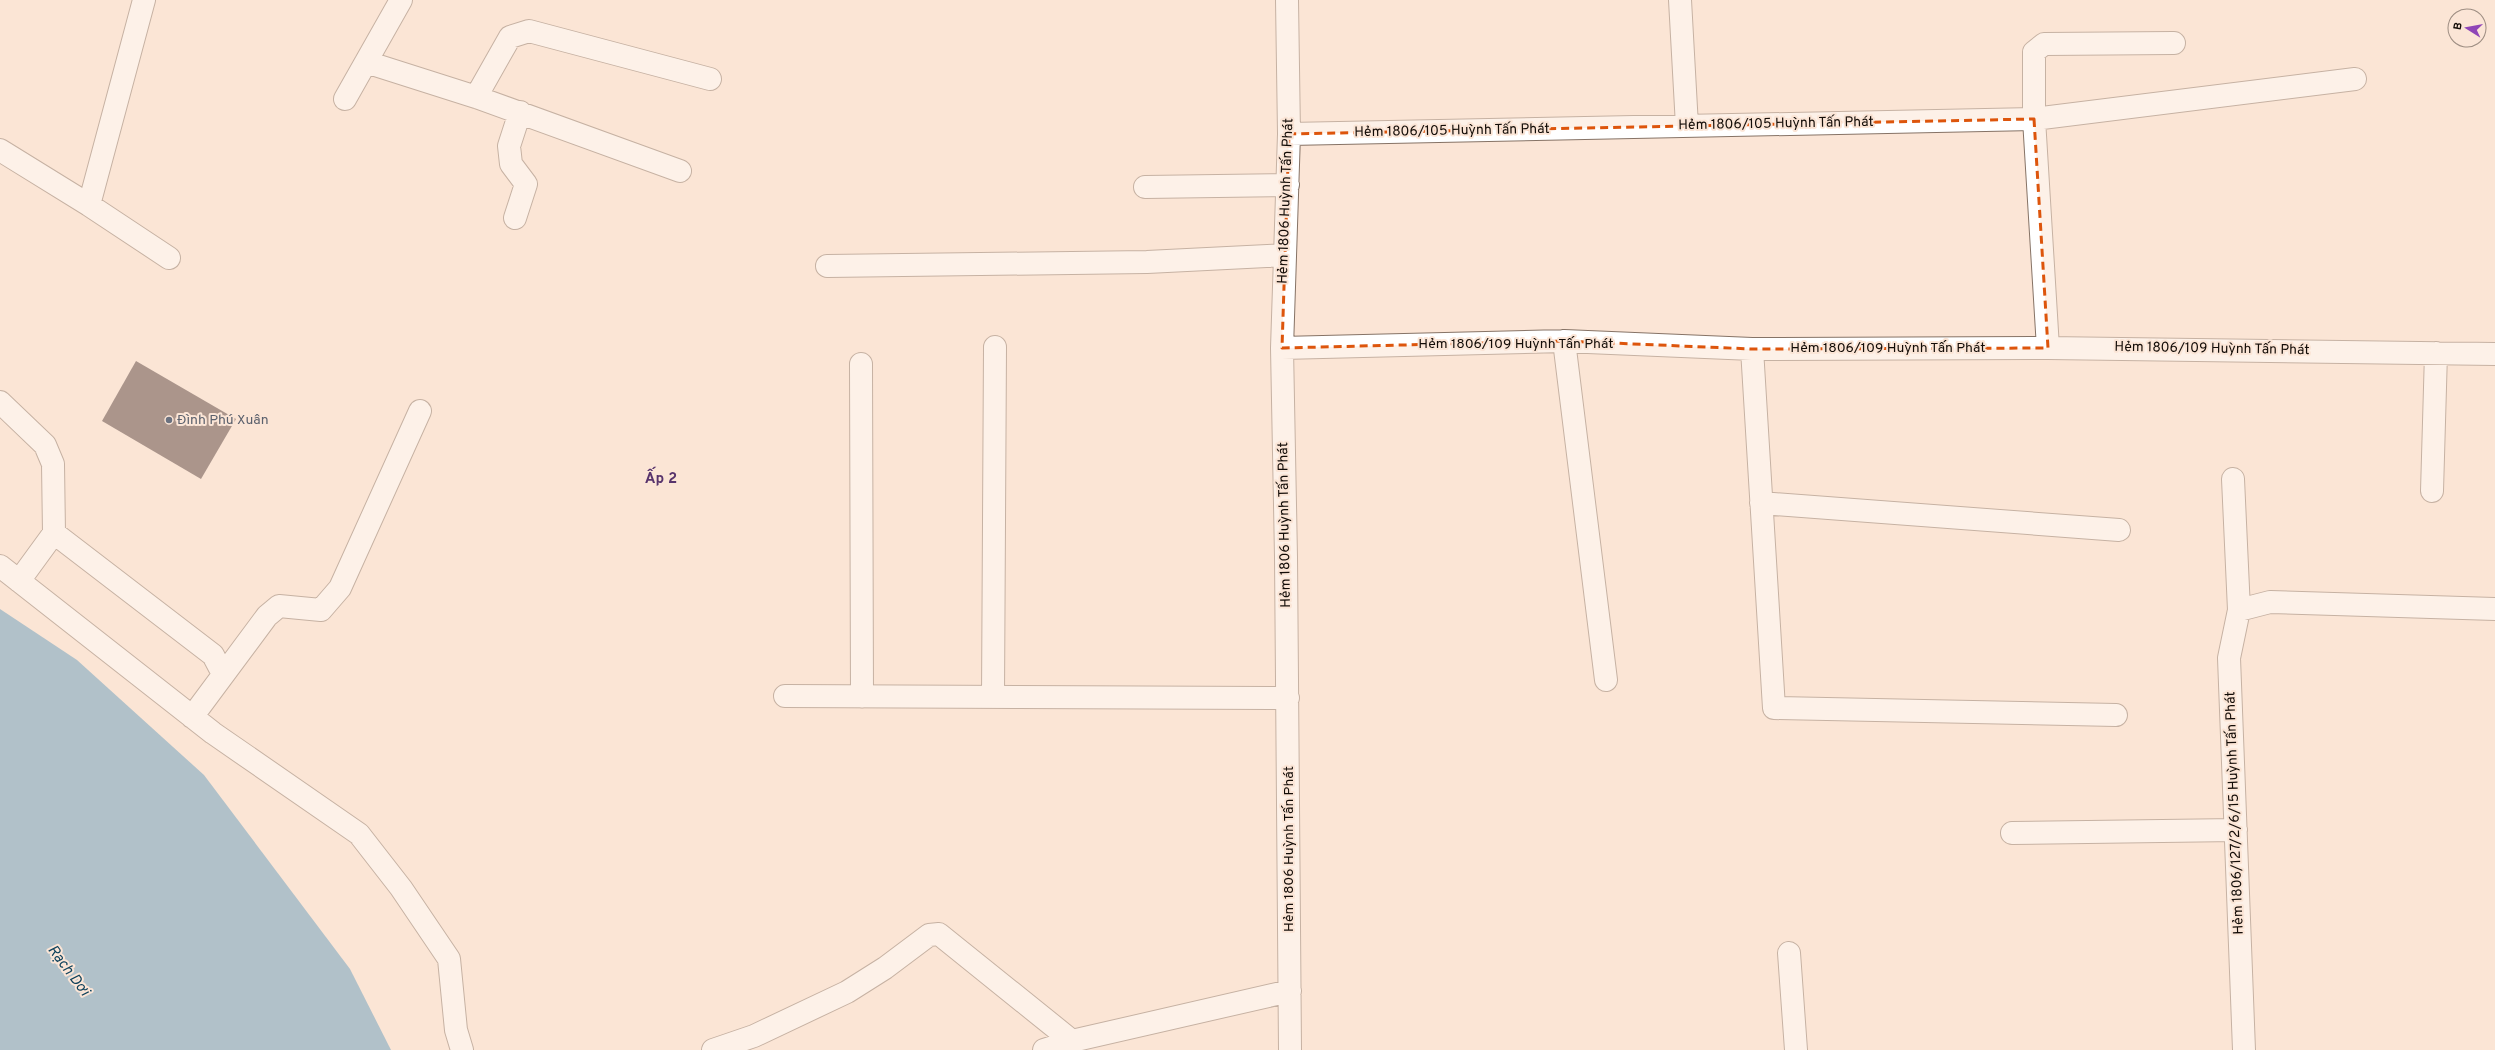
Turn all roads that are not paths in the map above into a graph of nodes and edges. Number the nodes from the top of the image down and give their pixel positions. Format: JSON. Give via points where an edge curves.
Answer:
{"nodes":[{"id":1,"x":144,"y":0,"type":"edge"},
{"id":2,"x":401,"y":0,"type":"edge"},
{"id":3,"x":1288,"y":0,"type":"edge"},
{"id":4,"x":1680,"y":0,"type":"edge"},
{"id":5,"x":2174,"y":43,"type":"dead end"},
{"id":6,"x":366,"y":62,"type":"junction"},
{"id":7,"x":710,"y":79,"type":"dead end"},
{"id":8,"x":2355,"y":79,"type":"dead end"},
{"id":9,"x":476,"y":97,"type":"junction"},
{"id":10,"x":345,"y":99,"type":"dead end"},
{"id":11,"x":520,"y":112,"type":"junction"},
{"id":12,"x":2034,"y":119,"type":"junction"},
{"id":13,"x":1687,"y":126,"type":"junction"},
{"id":14,"x":1289,"y":134,"type":"junction"},
{"id":15,"x":0,"y":150,"type":"edge"},
{"id":16,"x":680,"y":171,"type":"dead end"},
{"id":17,"x":1288,"y":185,"type":"junction"},
{"id":18,"x":1145,"y":187,"type":"dead end"},
{"id":19,"x":90,"y":205,"type":"junction"},
{"id":20,"x":515,"y":218,"type":"dead end"},
{"id":21,"x":1285,"y":255,"type":"junction"},
{"id":22,"x":169,"y":258,"type":"dead end"},
{"id":23,"x":827,"y":266,"type":"dead end"},
{"id":24,"x":1564,"y":341,"type":"junction"},
{"id":25,"x":995,"y":347,"type":"dead end"},
{"id":26,"x":1282,"y":348,"type":"junction"},
{"id":27,"x":2048,"y":348,"type":"junction"},
{"id":28,"x":1752,"y":349,"type":"junction"},
{"id":29,"x":2436,"y":353,"type":"junction"},
{"id":30,"x":2495,"y":354,"type":"edge"},
{"id":31,"x":861,"y":364,"type":"dead end"},
{"id":32,"x":0,"y":402,"type":"edge"},
{"id":33,"x":420,"y":411,"type":"dead end"},
{"id":34,"x":2233,"y":479,"type":"dead end"},
{"id":35,"x":2432,"y":491,"type":"dead end"},
{"id":36,"x":1761,"y":503,"type":"junction"},
{"id":37,"x":2119,"y":530,"type":"dead end"},
{"id":38,"x":54,"y":534,"type":"junction"},
{"id":39,"x":0,"y":566,"type":"edge"},
{"id":40,"x":19,"y":581,"type":"junction"},
{"id":41,"x":2495,"y":609,"type":"edge"},
{"id":42,"x":2239,"y":610,"type":"junction"},
{"id":43,"x":223,"y":674,"type":"junction"},
{"id":44,"x":1606,"y":680,"type":"dead end"},
{"id":45,"x":785,"y":696,"type":"dead end"},
{"id":46,"x":862,"y":697,"type":"junction"},
{"id":47,"x":993,"y":697,"type":"junction"},
{"id":48,"x":1288,"y":698,"type":"junction"},
{"id":49,"x":2116,"y":715,"type":"dead end"},
{"id":50,"x":192,"y":717,"type":"junction"},
{"id":51,"x":2236,"y":830,"type":"junction"},
{"id":52,"x":2012,"y":833,"type":"dead end"},
{"id":53,"x":1789,"y":953,"type":"dead end"},
{"id":54,"x":1290,"y":991,"type":"junction"},
{"id":55,"x":1072,"y":1041,"type":"junction"},
{"id":56,"x":462,"y":1050,"type":"edge"},
{"id":57,"x":713,"y":1050,"type":"edge"},
{"id":58,"x":1044,"y":1050,"type":"edge"},
{"id":59,"x":1290,"y":1050,"type":"edge"},
{"id":60,"x":1796,"y":1050,"type":"edge"},
{"id":61,"x":2244,"y":1050,"type":"edge"}],
"edges":[{"from":1,"to":19,"type":"street"},
{"from":2,"to":6,"type":"street"},
{"from":3,"to":14,"type":"street","name":"Hẻm 1806 Huỳnh Tấn Phát"},
{"from":4,"to":13,"type":"street"},
{"from":5,"to":12,"type":"street","via":[[2044,44],[2034,52]]},
{"from":6,"to":9,"type":"street"},
{"from":6,"to":10,"type":"street"},
{"from":7,"to":9,"type":"street","via":[[529,32],[510,36]]},
{"from":8,"to":12,"type":"street","name":"Hẻm 1806/105 Huỳnh Tấn Phát"},
{"from":9,"to":11,"type":"street"},
{"from":11,"to":16,"type":"street"},
{"from":11,"to":20,"type":"street","via":[[509,146],[511,164],[526,184]]},
{"from":12,"to":13,"type":"street","name":"Hẻm 1806/105 Huỳnh Tấn Phát"},
{"from":12,"to":27,"type":"street"},
{"from":13,"to":14,"type":"street","name":"Hẻm 1806/105 Huỳnh Tấn Phát"},
{"from":14,"to":17,"type":"street","name":"Hẻm 1806 Huỳnh Tấn Phát"},
{"from":15,"to":19,"type":"street"},
{"from":17,"to":18,"type":"street"},
{"from":17,"to":21,"type":"street","name":"Hẻm 1806 Huỳnh Tấn Phát"},
{"from":19,"to":22,"type":"street"},
{"from":21,"to":23,"type":"street","via":[[1147,262]]},
{"from":21,"to":26,"type":"street","name":"Hẻm 1806 Huỳnh Tấn Phát"},
{"from":24,"to":26,"type":"street","name":"Hẻm 1806/109 Huỳnh Tấn Phát"},
{"from":24,"to":28,"type":"street","name":"Hẻm 1806/109 Huỳnh Tấn Phát"},
{"from":24,"to":44,"type":"street"},
{"from":25,"to":47,"type":"street"},
{"from":26,"to":48,"type":"street","name":"Hẻm 1806 Huỳnh Tấn Phát"},
{"from":27,"to":28,"type":"street","name":"Hẻm 1806/109 Huỳnh Tấn Phát"},
{"from":27,"to":29,"type":"street","name":"Hẻm 1806/109 Huỳnh Tấn Phát"},
{"from":28,"to":36,"type":"street"},
{"from":29,"to":30,"type":"street","name":"Hẻm 1806/109 Huỳnh Tấn Phát"},
{"from":29,"to":35,"type":"street"},
{"from":31,"to":46,"type":"street"},
{"from":32,"to":38,"type":"street","via":[[45,445],[53,464]]},
{"from":33,"to":43,"type":"street","via":[[340,588],[327,606],[316,611],[280,606],[256,629]]},
{"from":34,"to":42,"type":"street","name":"Hẻm 1806/127/2/6/15 Huỳnh Tấn Phát"},
{"from":36,"to":37,"type":"street"},
{"from":36,"to":49,"type":"street","via":[[1774,708]]},
{"from":38,"to":40,"type":"street"},
{"from":38,"to":43,"type":"street","via":[[213,655]]},
{"from":39,"to":40,"type":"street"},
{"from":40,"to":50,"type":"street"},
{"from":41,"to":42,"type":"street","via":[[2270,602]]},
{"from":42,"to":51,"type":"street","name":"Hẻm 1806/127/2/6/15 Huỳnh Tấn Phát","via":[[2229,658]]},
{"from":43,"to":50,"type":"street"},
{"from":45,"to":46,"type":"street"},
{"from":46,"to":47,"type":"street"},
{"from":47,"to":48,"type":"street"},
{"from":48,"to":54,"type":"street","name":"Hẻm 1806 Huỳnh Tấn Phát"},
{"from":50,"to":56,"type":"street","via":[[359,834],[401,888],[449,959],[456,1030]]},
{"from":51,"to":52,"type":"street"},
{"from":51,"to":61,"type":"street","name":"Hẻm 1806/127/2/6/15 Huỳnh Tấn Phát"},
{"from":53,"to":60,"type":"street"},
{"from":54,"to":55,"type":"street"},
{"from":54,"to":59,"type":"street","name":"Hẻm 1806 Huỳnh Tấn Phát"},
{"from":55,"to":57,"type":"street","via":[[939,934],[929,935],[847,992],[754,1036]]},
{"from":55,"to":58,"type":"street"}]}
